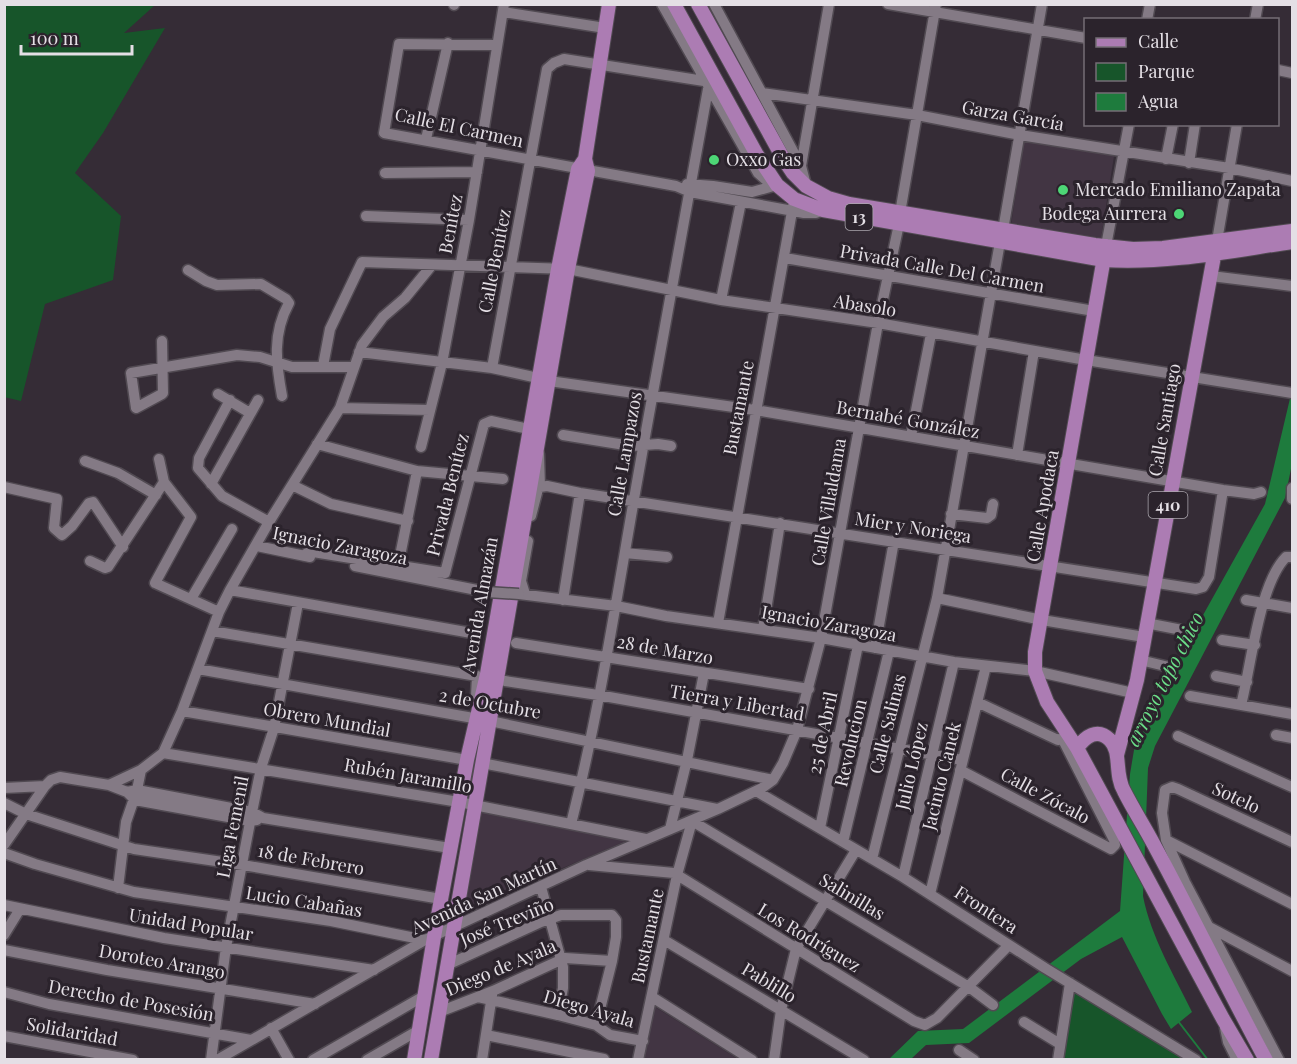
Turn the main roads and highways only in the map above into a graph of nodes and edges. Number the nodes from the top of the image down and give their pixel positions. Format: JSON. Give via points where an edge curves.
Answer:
{"nodes":[{"id":1,"x":609,"y":4,"type":"edge"},
{"id":2,"x":674,"y":4,"type":"edge"},
{"id":3,"x":698,"y":4,"type":"edge"},
{"id":4,"x":899,"y":219,"type":"junction"},
{"id":5,"x":1293,"y":231,"type":"edge"},
{"id":6,"x":1293,"y":242,"type":"edge"},
{"id":7,"x":1216,"y":247,"type":"junction"},
{"id":8,"x":1105,"y":253,"type":"junction"},
{"id":9,"x":543,"y":379,"type":"junction"},
{"id":10,"x":1077,"y":748,"type":"junction"},
{"id":11,"x":1118,"y":755,"type":"junction"},
{"id":12,"x":1204,"y":943,"type":"junction"},
{"id":13,"x":1235,"y":976,"type":"road end"},
{"id":14,"x":414,"y":1059,"type":"edge"},
{"id":15,"x":430,"y":1059,"type":"edge"},
{"id":16,"x":1247,"y":1059,"type":"edge"},
{"id":17,"x":1266,"y":1059,"type":"edge"}],
"edges":[{"from":1,"to":9,"type":"main road","name":"Avenida Almazán","via":[[584,166]]},
{"from":2,"to":4,"type":"main road","number":"13","via":[[748,140],[793,205]]},
{"from":3,"to":4,"type":"main road","number":"13","via":[[793,173],[806,186],[828,198]]},
{"from":4,"to":8,"type":"main road","number":"13"},
{"from":5,"to":7,"type":"main road","number":"13"},
{"from":6,"to":7,"type":"main road","number":"13"},
{"from":7,"to":8,"type":"main road","number":"13","via":[[1164,260],[1133,262]]},
{"from":7,"to":11,"type":"main road","name":"Calle Santiago","number":"410","via":[[1140,660]]},
{"from":8,"to":10,"type":"main road","name":"Calle Apodaca","via":[[1035,652],[1035,671],[1047,702],[1065,738]]},
{"from":9,"to":14,"type":"main road","name":"Avenida Almazán","via":[[529,429],[487,674],[441,899],[429,939]]},
{"from":9,"to":15,"type":"main road","name":"Avenida Almazán","via":[[538,444]]},
{"from":10,"to":11,"type":"main road","via":[[1087,736],[1099,734],[1110,740]]},
{"from":10,"to":16,"type":"main road","name":"Calle Apodaca"},
{"from":11,"to":12,"type":"main road","number":"410","via":[[1118,777],[1124,791],[1160,842]]},
{"from":12,"to":13,"type":"main road"},
{"from":12,"to":17,"type":"main road","number":"410"}]}
